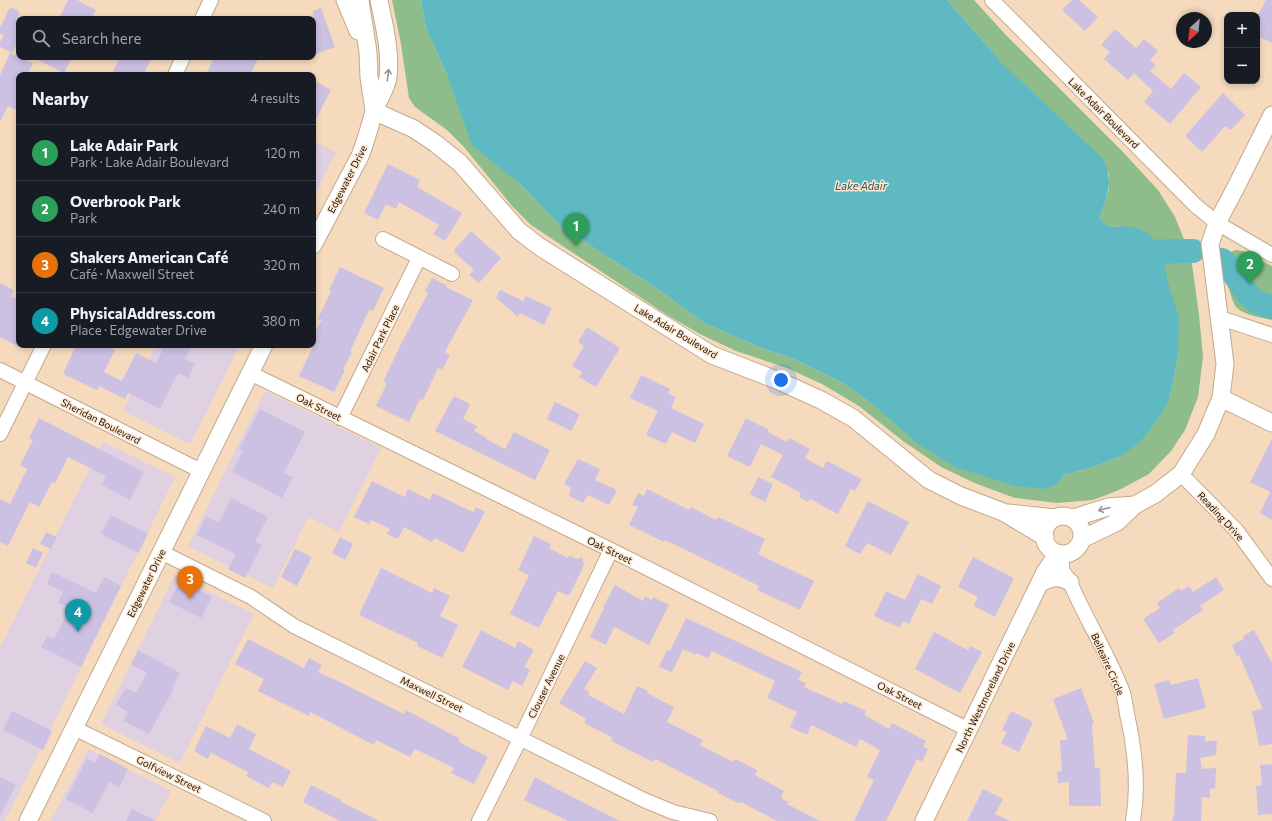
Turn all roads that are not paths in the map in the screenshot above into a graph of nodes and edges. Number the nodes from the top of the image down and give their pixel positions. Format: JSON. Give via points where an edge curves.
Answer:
{"nodes":[{"id":1,"x":211,"y":0,"type":"edge"},
{"id":2,"x":345,"y":0,"type":"edge"},
{"id":3,"x":360,"y":0,"type":"edge"},
{"id":4,"x":379,"y":0,"type":"edge"},
{"id":5,"x":992,"y":0,"type":"edge"},
{"id":6,"x":203,"y":16,"type":"edge"},
{"id":7,"x":368,"y":55,"type":"junction"},
{"id":8,"x":182,"y":60,"type":"edge"},
{"id":9,"x":176,"y":72,"type":"edge"},
{"id":10,"x":374,"y":111,"type":"junction"},
{"id":11,"x":1272,"y":115,"type":"edge"},
{"id":12,"x":1217,"y":223,"type":"junction"},
{"id":13,"x":316,"y":239,"type":"edge"},
{"id":14,"x":383,"y":239,"type":"dead end"},
{"id":15,"x":1272,"y":255,"type":"edge"},
{"id":16,"x":419,"y":258,"type":"junction"},
{"id":17,"x":452,"y":274,"type":"dead end"},
{"id":18,"x":1220,"y":318,"type":"junction"},
{"id":19,"x":1272,"y":335,"type":"edge"},
{"id":20,"x":43,"y":348,"type":"edge"},
{"id":21,"x":262,"y":348,"type":"edge"},
{"id":22,"x":0,"y":370,"type":"edge"},
{"id":23,"x":250,"y":373,"type":"junction"},
{"id":24,"x":26,"y":383,"type":"junction"},
{"id":25,"x":1220,"y":398,"type":"junction"},
{"id":26,"x":340,"y":418,"type":"junction"},
{"id":27,"x":1272,"y":423,"type":"edge"},
{"id":28,"x":0,"y":434,"type":"edge"},
{"id":29,"x":201,"y":471,"type":"junction"},
{"id":30,"x":1181,"y":474,"type":"junction"},
{"id":31,"x":1135,"y":505,"type":"junction"},
{"id":32,"x":1003,"y":512,"type":"junction"},
{"id":33,"x":1055,"y":518,"type":"junction"},
{"id":34,"x":1073,"y":518,"type":"junction"},
{"id":35,"x":1061,"y":547,"type":"junction"},
{"id":36,"x":612,"y":550,"type":"junction"},
{"id":37,"x":162,"y":552,"type":"junction"},
{"id":38,"x":1042,"y":578,"type":"junction"},
{"id":39,"x":1272,"y":579,"type":"edge"},
{"id":40,"x":1070,"y":582,"type":"junction"},
{"id":41,"x":74,"y":728,"type":"junction"},
{"id":42,"x":969,"y":730,"type":"junction"},
{"id":43,"x":521,"y":737,"type":"junction"},
{"id":44,"x":28,"y":821,"type":"edge"},
{"id":45,"x":264,"y":821,"type":"edge"},
{"id":46,"x":479,"y":821,"type":"edge"},
{"id":47,"x":710,"y":821,"type":"edge"},
{"id":48,"x":924,"y":821,"type":"edge"},
{"id":49,"x":1133,"y":821,"type":"edge"}],
"edges":[{"from":1,"to":6,"type":"street"},
{"from":2,"to":7,"type":"street"},
{"from":3,"to":7,"type":"street","name":"Edgewater Drive"},
{"from":10,"to":4,"type":"street","name":"Edgewater Drive","one_way":true,"via":[[388,79],[386,37]]},
{"from":5,"to":12,"type":"street","name":"Lake Adair Boulevard","via":[[1195,205]]},
{"from":7,"to":10,"type":"street","name":"Edgewater Drive"},
{"from":8,"to":9,"type":"street"},
{"from":10,"to":13,"type":"street","name":"Edgewater Drive","via":[[360,156]]},
{"from":10,"to":32,"type":"street","name":"Lake Adair Boulevard","via":[[414,128],[460,163],[519,231],[540,248],[712,355],[779,381],[853,418],[929,480]]},
{"from":11,"to":12,"type":"street"},
{"from":12,"to":15,"type":"street","name":"Lake Adair Boulevard"},
{"from":12,"to":18,"type":"street","via":[[1210,244]]},
{"from":14,"to":16,"type":"street"},
{"from":16,"to":17,"type":"street"},
{"from":16,"to":26,"type":"street","name":"Adair Park Place"},
{"from":18,"to":19,"type":"street"},
{"from":18,"to":25,"type":"street","via":[[1225,364]]},
{"from":20,"to":24,"type":"street"},
{"from":21,"to":23,"type":"street","name":"Edgewater Drive"},
{"from":22,"to":24,"type":"street","name":"Sheridan Boulevard"},
{"from":23,"to":26,"type":"street","name":"Oak Street"},
{"from":23,"to":29,"type":"street","name":"Edgewater Drive"},
{"from":24,"to":28,"type":"street"},
{"from":24,"to":29,"type":"street","name":"Sheridan Boulevard"},
{"from":25,"to":27,"type":"street"},
{"from":25,"to":30,"type":"street","via":[[1206,434]]},
{"from":26,"to":36,"type":"street","name":"Oak Street"},
{"from":29,"to":37,"type":"street","name":"Edgewater Drive"},
{"from":30,"to":31,"type":"street","via":[[1155,494]]},
{"from":30,"to":39,"type":"street","name":"Reading Drive","via":[[1237,531]]},
{"from":31,"to":34,"type":"street","one_way":true,"via":[[1108,507]]},
{"from":31,"to":35,"type":"street","via":[[1117,522]]},
{"from":32,"to":33,"type":"street","name":"Lake Adair Boulevard"},
{"from":32,"to":35,"type":"street","name":"Lake Adair Boulevard"},
{"from":33,"to":34,"type":"street"},
{"from":33,"to":35,"type":"street","via":[[1046,530]]},
{"from":34,"to":35,"type":"street","via":[[1082,531]]},
{"from":35,"to":38,"type":"street","name":"North Westmoreland Drive"},
{"from":35,"to":40,"type":"street","via":[[1072,570]]},
{"from":36,"to":42,"type":"street","name":"Oak Street"},
{"from":36,"to":43,"type":"street","name":"Clouser Avenue"},
{"from":37,"to":41,"type":"street","name":"Edgewater Drive"},
{"from":37,"to":43,"type":"street","name":"Maxwell Street","via":[[251,596],[294,626]]},
{"from":38,"to":40,"type":"street","via":[[1063,578]]},
{"from":38,"to":42,"type":"street","name":"North Westmoreland Drive"},
{"from":40,"to":49,"type":"street","name":"Belleaire Circle","via":[[1123,694],[1134,758],[1136,804]]},
{"from":41,"to":44,"type":"street","name":"Edgewater Drive"},
{"from":41,"to":45,"type":"street","name":"Golfview Street"},
{"from":42,"to":48,"type":"street","name":"North Westmoreland Drive"},
{"from":43,"to":46,"type":"street","name":"Clouser Avenue"},
{"from":43,"to":47,"type":"street","name":"Maxwell Street","via":[[644,800],[673,812]]}]}
